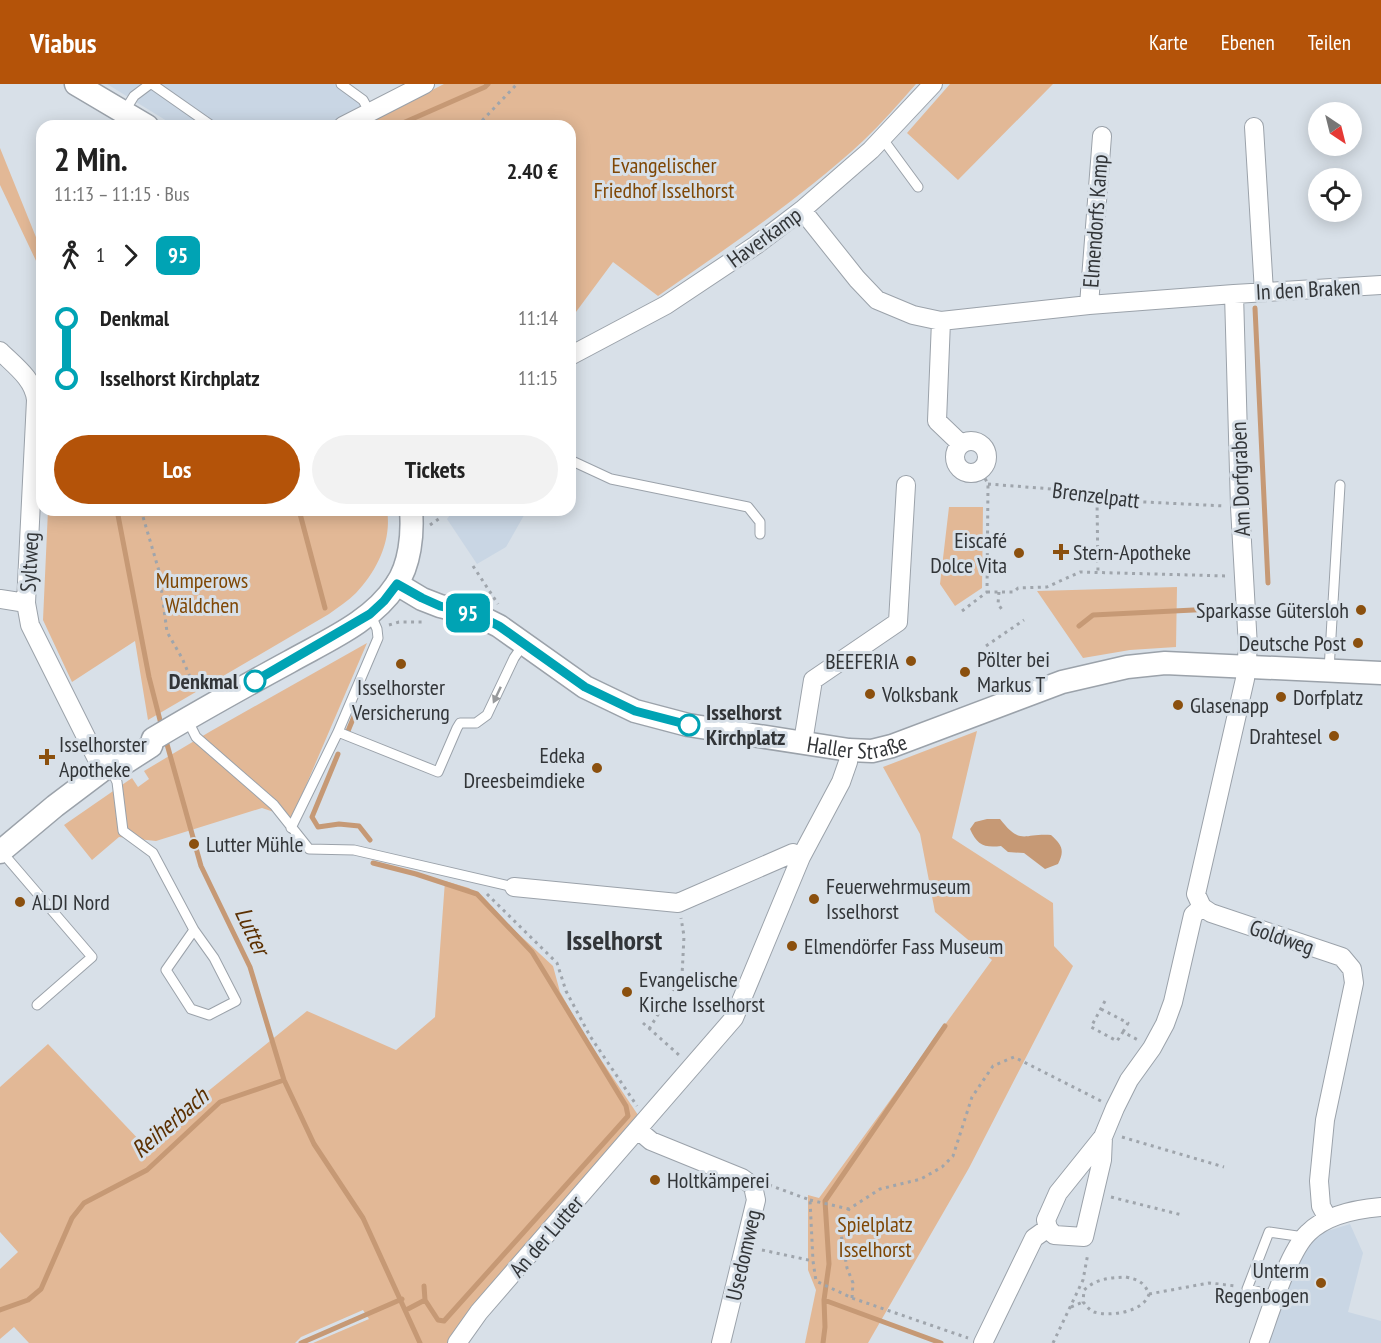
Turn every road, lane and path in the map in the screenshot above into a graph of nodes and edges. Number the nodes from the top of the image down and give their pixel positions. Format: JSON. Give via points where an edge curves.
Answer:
{"nodes":[{"id":1,"x":76,"y":84,"type":"edge"},
{"id":2,"x":151,"y":84,"type":"edge"},
{"id":3,"x":341,"y":84,"type":"edge"},
{"id":4,"x":425,"y":84,"type":"edge"},
{"id":5,"x":517,"y":84,"type":"edge"},
{"id":6,"x":933,"y":84,"type":"edge"},
{"id":7,"x":369,"y":111,"type":"junction"},
{"id":8,"x":124,"y":112,"type":"junction"},
{"id":9,"x":137,"y":120,"type":"edge"},
{"id":10,"x":203,"y":120,"type":"edge"},
{"id":11,"x":353,"y":120,"type":"edge"},
{"id":12,"x":483,"y":120,"type":"edge"},
{"id":13,"x":1254,"y":128,"type":"dead end"},
{"id":14,"x":1102,"y":136,"type":"dead end"},
{"id":15,"x":882,"y":138,"type":"junction"},
{"id":16,"x":918,"y":187,"type":"dead end"},
{"id":17,"x":802,"y":210,"type":"junction"},
{"id":18,"x":1381,"y":285,"type":"edge"},
{"id":19,"x":1264,"y":292,"type":"junction"},
{"id":20,"x":1234,"y":294,"type":"junction"},
{"id":21,"x":1089,"y":305,"type":"junction"},
{"id":22,"x":941,"y":321,"type":"junction"},
{"id":23,"x":0,"y":351,"type":"edge"},
{"id":24,"x":576,"y":353,"type":"edge"},
{"id":25,"x":576,"y":463,"type":"edge"},
{"id":26,"x":984,"y":478,"type":"junction"},
{"id":27,"x":906,"y":485,"type":"dead end"},
{"id":28,"x":1340,"y":485,"type":"dead end"},
{"id":29,"x":1097,"y":500,"type":"junction"},
{"id":30,"x":1240,"y":507,"type":"junction"},
{"id":31,"x":143,"y":516,"type":"edge"},
{"id":32,"x":413,"y":516,"type":"edge"},
{"id":33,"x":760,"y":534,"type":"dead end"},
{"id":34,"x":473,"y":566,"type":"dead end"},
{"id":35,"x":1098,"y":573,"type":"junction"},
{"id":36,"x":1245,"y":577,"type":"junction"},
{"id":37,"x":397,"y":584,"type":"junction"},
{"id":38,"x":987,"y":592,"type":"junction"},
{"id":39,"x":999,"y":592,"type":"junction"},
{"id":40,"x":0,"y":599,"type":"edge"},
{"id":41,"x":26,"y":603,"type":"junction"},
{"id":42,"x":962,"y":611,"type":"dead end"},
{"id":43,"x":1003,"y":611,"type":"dead end"},
{"id":44,"x":1024,"y":620,"type":"dead end"},
{"id":45,"x":374,"y":621,"type":"junction"},
{"id":46,"x":425,"y":622,"type":"dead end"},
{"id":47,"x":499,"y":626,"type":"junction"},
{"id":48,"x":524,"y":644,"type":"junction"},
{"id":49,"x":986,"y":646,"type":"dead end"},
{"id":50,"x":1246,"y":665,"type":"junction"},
{"id":51,"x":1329,"y":670,"type":"junction"},
{"id":52,"x":1381,"y":674,"type":"edge"},
{"id":53,"x":199,"y":698,"type":"dead end"},
{"id":54,"x":182,"y":722,"type":"junction"},
{"id":55,"x":338,"y":732,"type":"junction"},
{"id":56,"x":803,"y":742,"type":"junction"},
{"id":57,"x":849,"y":750,"type":"junction"},
{"id":58,"x":108,"y":766,"type":"junction"},
{"id":59,"x":291,"y":828,"type":"junction"},
{"id":60,"x":1,"y":852,"type":"edge"},
{"id":61,"x":801,"y":857,"type":"junction"},
{"id":62,"x":476,"y":879,"type":"junction"},
{"id":63,"x":514,"y":887,"type":"joint"},
{"id":64,"x":1202,"y":907,"type":"junction"},
{"id":65,"x":194,"y":930,"type":"junction"},
{"id":66,"x":684,"y":936,"type":"dead end"},
{"id":67,"x":1104,"y":1001,"type":"dead end"},
{"id":68,"x":37,"y":1005,"type":"dead end"},
{"id":69,"x":1101,"y":1009,"type":"junction"},
{"id":70,"x":643,"y":1023,"type":"dead end"},
{"id":71,"x":649,"y":1029,"type":"junction"},
{"id":72,"x":1123,"y":1032,"type":"junction"},
{"id":73,"x":1152,"y":1048,"type":"junction"},
{"id":74,"x":692,"y":1067,"type":"junction"},
{"id":75,"x":1114,"y":1108,"type":"junction"},
{"id":76,"x":642,"y":1125,"type":"junction"},
{"id":77,"x":1104,"y":1135,"type":"junction"},
{"id":78,"x":1224,"y":1167,"type":"dead end"},
{"id":79,"x":753,"y":1186,"type":"junction"},
{"id":80,"x":1094,"y":1193,"type":"junction"},
{"id":81,"x":810,"y":1200,"type":"junction"},
{"id":82,"x":1381,"y":1207,"type":"edge"},
{"id":83,"x":849,"y":1209,"type":"junction"},
{"id":84,"x":1182,"y":1215,"type":"dead end"},
{"id":85,"x":1328,"y":1219,"type":"junction"},
{"id":86,"x":1048,"y":1228,"type":"junction"},
{"id":87,"x":1084,"y":1237,"type":"junction"},
{"id":88,"x":1304,"y":1237,"type":"junction"},
{"id":89,"x":745,"y":1246,"type":"junction"},
{"id":90,"x":813,"y":1261,"type":"junction"},
{"id":91,"x":1247,"y":1288,"type":"junction"},
{"id":92,"x":1149,"y":1294,"type":"junction"},
{"id":93,"x":1277,"y":1296,"type":"junction"},
{"id":94,"x":852,"y":1298,"type":"junction"},
{"id":95,"x":1083,"y":1302,"type":"junction"},
{"id":96,"x":1071,"y":1307,"type":"junction"},
{"id":97,"x":979,"y":1342,"type":"edge"},
{"id":98,"x":457,"y":1343,"type":"edge"},
{"id":99,"x":721,"y":1343,"type":"edge"},
{"id":100,"x":1053,"y":1343,"type":"edge"},
{"id":101,"x":1258,"y":1343,"type":"edge"}],
"edges":[{"from":1,"to":8,"type":"street"},
{"from":2,"to":8,"type":"lane","via":[[134,96]]},
{"from":2,"to":10,"type":"lane"},
{"from":3,"to":7,"type":"lane","via":[[363,100]]},
{"from":4,"to":7,"type":"street"},
{"from":5,"to":12,"type":"path"},
{"from":6,"to":15,"type":"street","name":"Haverkamp"},
{"from":7,"to":11,"type":"street"},
{"from":8,"to":9,"type":"street"},
{"from":13,"to":19,"type":"street"},
{"from":14,"to":21,"type":"street","name":"Elmendorfs Kamp"},
{"from":15,"to":16,"type":"lane"},
{"from":15,"to":17,"type":"street","name":"Haverkamp"},
{"from":17,"to":22,"type":"street","name":"Elmendorfs Kamp","via":[[877,300],[913,315]]},
{"from":17,"to":24,"type":"street","name":"Haverkamp","via":[[666,305]]},
{"from":18,"to":19,"type":"street","name":"In den Braken"},
{"from":19,"to":20,"type":"street","name":"In den Braken"},
{"from":20,"to":21,"type":"street","name":"Elmendorfs Kamp"},
{"from":20,"to":30,"type":"street","name":"Am Dorfgraben"},
{"from":21,"to":22,"type":"street","name":"Elmendorfs Kamp"},
{"from":22,"to":26,"type":"street","via":[[937,421],[961,444],[955,455],[958,467]]},
{"from":23,"to":41,"type":"street","name":"Syltweg","via":[[35,390]]},
{"from":25,"to":33,"type":"lane","via":[[611,478],[748,507],[760,522]]},
{"from":26,"to":29,"type":"path","name":"Brenzelpatt","via":[[1065,490]]},
{"from":26,"to":38,"type":"path"},
{"from":27,"to":56,"type":"street","via":[[898,622],[813,680]]},
{"from":28,"to":51,"type":"lane"},
{"from":29,"to":30,"type":"path","name":"Brenzelpatt"},
{"from":29,"to":35,"type":"path"},
{"from":30,"to":36,"type":"street","name":"Am Dorfgraben"},
{"from":31,"to":53,"type":"path","via":[[159,571],[166,632],[182,657]]},
{"from":32,"to":37,"type":"street","via":[[406,565]]},
{"from":34,"to":47,"type":"path","via":[[505,613]]},
{"from":35,"to":36,"type":"path"},
{"from":35,"to":39,"type":"path","via":[[1080,572],[1047,587]]},
{"from":36,"to":50,"type":"street","name":"Am Dorfgraben"},
{"from":37,"to":45,"type":"street"},
{"from":37,"to":47,"type":"street","name":"Haller Straße","via":[[431,602],[477,615]]},
{"from":38,"to":39,"type":"path"},
{"from":38,"to":42,"type":"path"},
{"from":39,"to":43,"type":"path","via":[[998,604]]},
{"from":40,"to":41,"type":"street"},
{"from":41,"to":58,"type":"street","name":"Syltweg","via":[[30,625]]},
{"from":44,"to":49,"type":"path"},
{"from":45,"to":46,"type":"path"},
{"from":45,"to":54,"type":"street","via":[[340,633]]},
{"from":45,"to":55,"type":"lane","via":[[378,638]]},
{"from":47,"to":48,"type":"street","name":"Haller Straße"},
{"from":48,"to":55,"type":"lane","one_way":true,"via":[[487,715],[476,723],[460,723],[438,772]]},
{"from":48,"to":56,"type":"street","name":"Haller Straße","via":[[585,687],[635,711],[688,725]]},
{"from":50,"to":51,"type":"street","name":"Haller Straße"},
{"from":50,"to":57,"type":"street","name":"Haller Straße","via":[[1165,663],[1106,671],[1062,682],[892,746],[872,751]]},
{"from":50,"to":64,"type":"street","via":[[1196,894]]},
{"from":51,"to":52,"type":"street","name":"Haller Straße"},
{"from":54,"to":58,"type":"street","via":[[123,764]]},
{"from":54,"to":59,"type":"lane","via":[[274,805]]},
{"from":55,"to":59,"type":"lane"},
{"from":56,"to":57,"type":"street","name":"Haller Straße"},
{"from":57,"to":61,"type":"street","name":"An der Lutter","via":[[841,782]]},
{"from":58,"to":60,"type":"street"},
{"from":58,"to":65,"type":"lane","via":[[117,782],[123,831],[153,853]]},
{"from":59,"to":62,"type":"lane","via":[[309,849],[354,850]]},
{"from":60,"to":68,"type":"lane","via":[[92,957]]},
{"from":61,"to":63,"type":"street","via":[[793,854],[678,903]]},
{"from":61,"to":74,"type":"street","name":"An der Lutter","via":[[734,1018]]},
{"from":62,"to":63,"type":"lane"},
{"from":62,"to":76,"type":"path","via":[[476,884],[557,963],[590,1036]]},
{"from":64,"to":73,"type":"street","via":[[1193,915],[1173,1002]]},
{"from":64,"to":85,"type":"street","name":"Goldweg","via":[[1342,957],[1352,969],[1354,983],[1325,1120],[1319,1181],[1321,1206]]},
{"from":65,"to":65,"type":"lane","via":[[166,970],[190,1009],[209,1015],[236,1001]]},
{"from":66,"to":71,"type":"path","via":[[682,976]]},
{"from":67,"to":69,"type":"path"},
{"from":69,"to":72,"type":"path","via":[[1128,1023]]},
{"from":69,"to":72,"type":"path","via":[[1091,1027],[1117,1041]]},
{"from":70,"to":71,"type":"path"},
{"from":71,"to":74,"type":"path"},
{"from":72,"to":73,"type":"path"},
{"from":73,"to":75,"type":"street"},
{"from":74,"to":76,"type":"street","name":"An der Lutter"},
{"from":75,"to":77,"type":"street"},
{"from":75,"to":83,"type":"path","via":[[1014,1057],[993,1066],[972,1097],[953,1156],[942,1167],[921,1179],[880,1189]]},
{"from":76,"to":79,"type":"street","name":"Usedomweg","via":[[651,1141]]},
{"from":76,"to":98,"type":"street","name":"An der Lutter","via":[[479,1312]]},
{"from":77,"to":78,"type":"path"},
{"from":77,"to":80,"type":"street"},
{"from":77,"to":86,"type":"street","via":[[1058,1193],[1046,1220]]},
{"from":79,"to":81,"type":"path","via":[[764,1182]]},
{"from":79,"to":89,"type":"street","name":"Usedomweg","via":[[756,1200]]},
{"from":80,"to":84,"type":"path"},
{"from":80,"to":87,"type":"street"},
{"from":81,"to":83,"type":"path"},
{"from":81,"to":90,"type":"path"},
{"from":82,"to":85,"type":"street"},
{"from":83,"to":94,"type":"path","via":[[841,1234],[853,1283]]},
{"from":85,"to":88,"type":"street"},
{"from":86,"to":87,"type":"street","via":[[1054,1235]]},
{"from":86,"to":97,"type":"street","via":[[1034,1238]]},
{"from":87,"to":96,"type":"path","via":[[1088,1244],[1087,1263]]},
{"from":88,"to":91,"type":"lane","via":[[1269,1232]]},
{"from":88,"to":93,"type":"street","via":[[1294,1251]]},
{"from":89,"to":90,"type":"path"},
{"from":89,"to":99,"type":"street","name":"Usedomweg"},
{"from":90,"to":94,"type":"path","via":[[816,1281]]},
{"from":91,"to":92,"type":"path","via":[[1209,1283]]},
{"from":91,"to":93,"type":"lane"},
{"from":92,"to":95,"type":"path","via":[[1148,1300],[1133,1310],[1115,1313],[1091,1311]]},
{"from":92,"to":95,"type":"path","via":[[1146,1285],[1138,1280],[1107,1278],[1084,1290]]},
{"from":93,"to":101,"type":"street"},
{"from":94,"to":97,"type":"path"},
{"from":95,"to":96,"type":"path"},
{"from":96,"to":100,"type":"path"}]}
